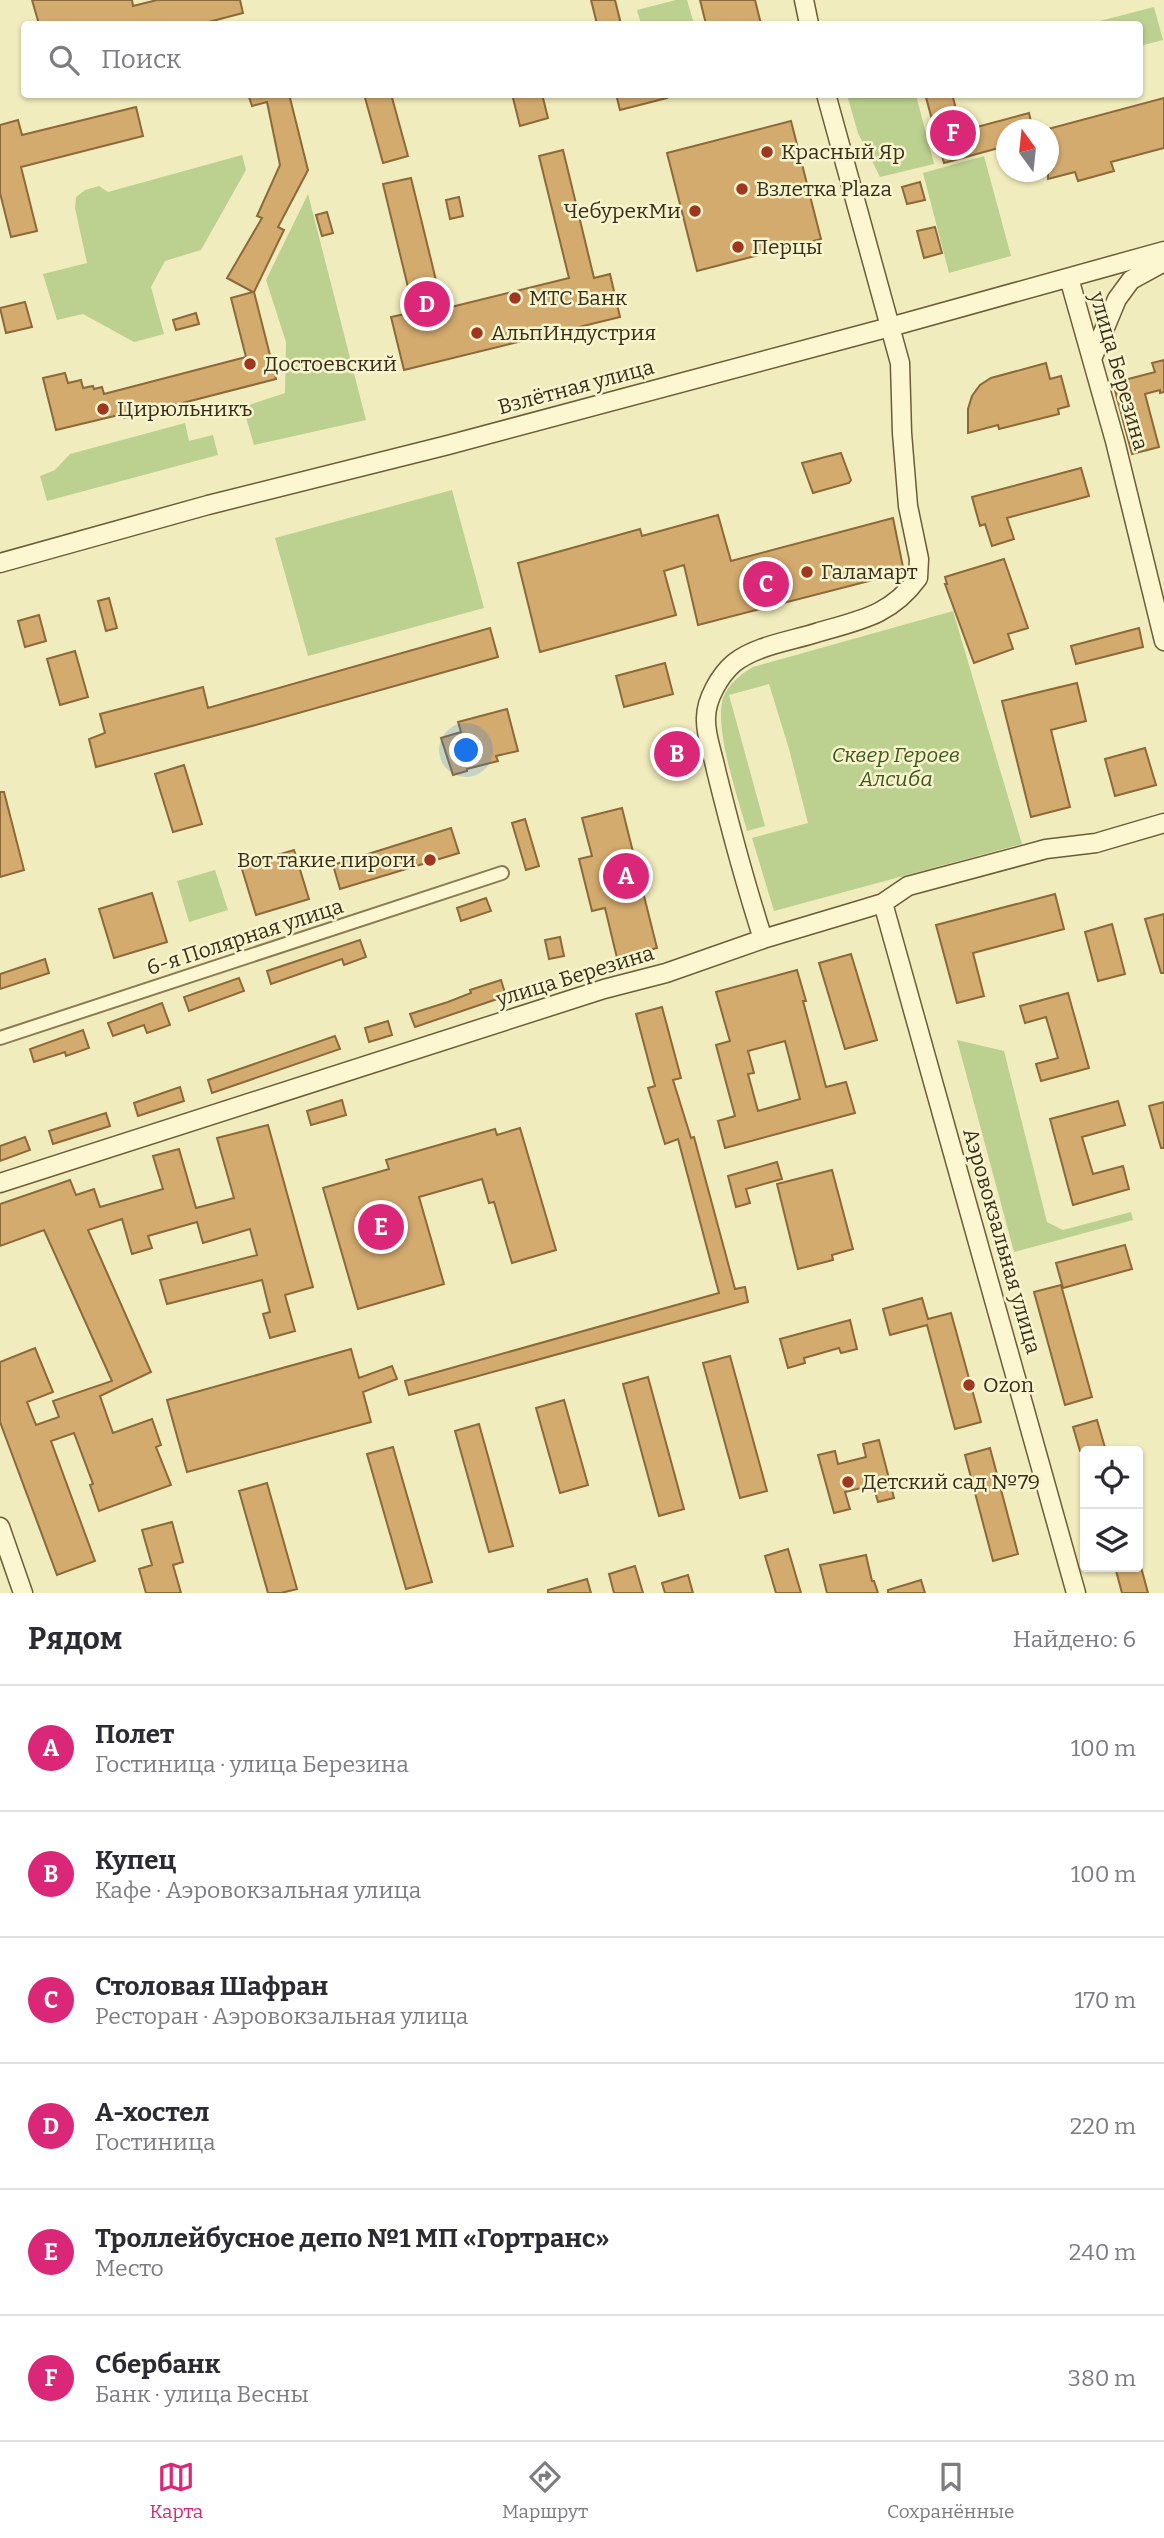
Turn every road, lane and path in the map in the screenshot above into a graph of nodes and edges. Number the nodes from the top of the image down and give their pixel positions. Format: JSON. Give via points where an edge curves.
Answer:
{"nodes":[{"id":1,"x":804,"y":0,"type":"edge"},
{"id":2,"x":808,"y":21,"type":"edge"},
{"id":3,"x":827,"y":98,"type":"edge"},
{"id":4,"x":1164,"y":251,"type":"edge"},
{"id":5,"x":1164,"y":262,"type":"edge"},
{"id":6,"x":1069,"y":278,"type":"junction"},
{"id":7,"x":890,"y":327,"type":"junction"},
{"id":8,"x":1092,"y":359,"type":"junction"},
{"id":9,"x":0,"y":563,"type":"edge"},
{"id":10,"x":1164,"y":641,"type":"edge"},
{"id":11,"x":1164,"y":822,"type":"edge"},
{"id":12,"x":502,"y":873,"type":"dead end"},
{"id":13,"x":883,"y":902,"type":"junction"},
{"id":14,"x":763,"y":939,"type":"junction"},
{"id":15,"x":0,"y":1038,"type":"edge"},
{"id":16,"x":0,"y":1183,"type":"edge"},
{"id":17,"x":0,"y":1527,"type":"edge"},
{"id":18,"x":23,"y":1593,"type":"edge"},
{"id":19,"x":1076,"y":1593,"type":"edge"}],
"edges":[{"from":1,"to":2,"type":"street"},
{"from":3,"to":7,"type":"street"},
{"from":4,"to":6,"type":"street","name":"Взлётная улица"},
{"from":5,"to":8,"type":"street","via":[[1131,280],[1117,299]]},
{"from":6,"to":7,"type":"street","name":"Взлётная улица"},
{"from":6,"to":8,"type":"street","name":"улица Березина"},
{"from":7,"to":9,"type":"street","name":"Взлётная улица"},
{"from":7,"to":14,"type":"street","via":[[900,363],[908,506],[919,559],[918,578],[875,615],[752,652],[734,663],[720,678],[705,718],[742,873]]},
{"from":8,"to":10,"type":"street","name":"улица Березина"},
{"from":11,"to":13,"type":"street","name":"улица Березина","via":[[1096,843],[1046,849],[908,886]]},
{"from":12,"to":15,"type":"street","name":"6-я Полярная улица"},
{"from":13,"to":14,"type":"street","name":"улица Березина"},
{"from":13,"to":19,"type":"street","name":"Аэровокзальная улица"},
{"from":14,"to":16,"type":"street","name":"улица Березина"},
{"from":17,"to":18,"type":"street"}]}
